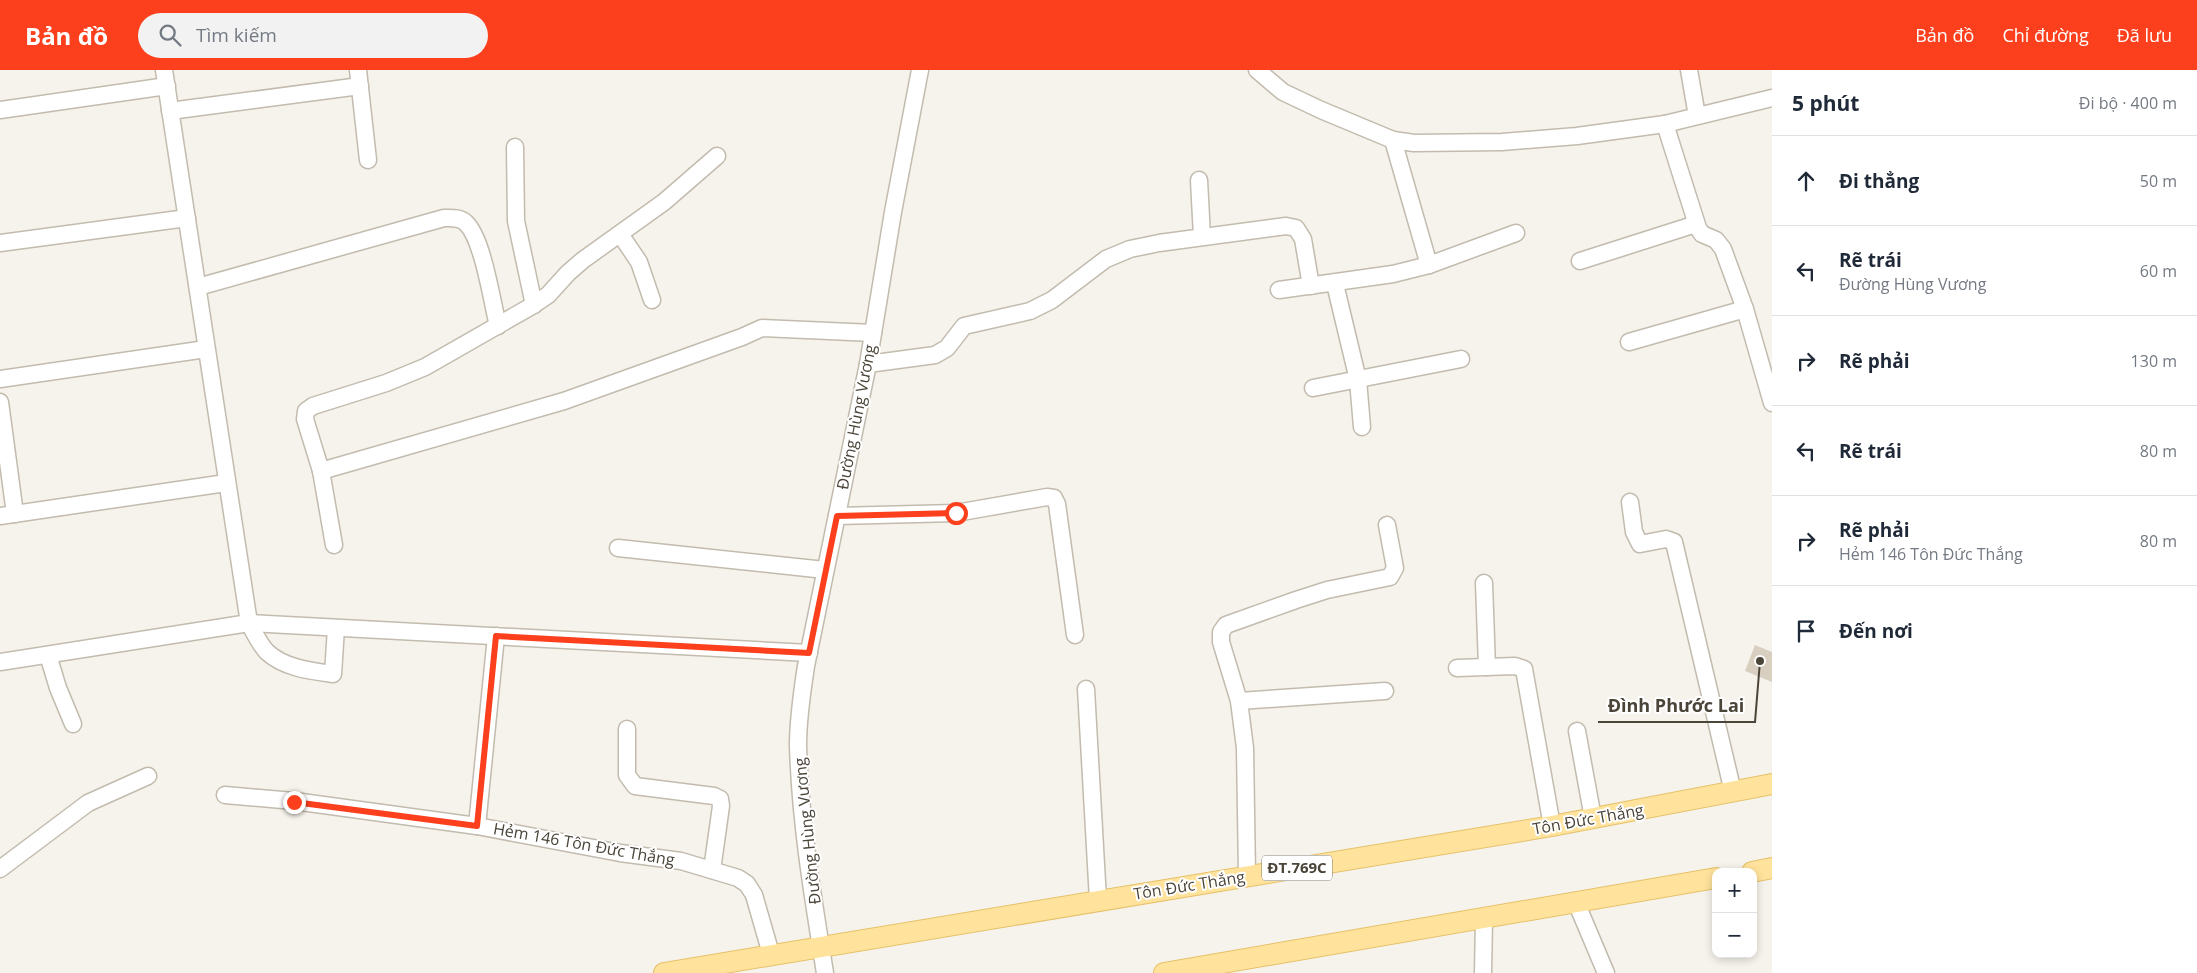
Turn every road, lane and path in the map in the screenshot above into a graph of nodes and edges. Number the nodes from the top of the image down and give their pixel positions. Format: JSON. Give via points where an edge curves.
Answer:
{"nodes":[{"id":1,"x":920,"y":70,"type":"edge"},
{"id":2,"x":1689,"y":70,"type":"edge"},
{"id":3,"x":1266,"y":73,"type":"edge"},
{"id":4,"x":165,"y":78,"type":"edge"},
{"id":5,"x":359,"y":78,"type":"edge"},
{"id":6,"x":1771,"y":103,"type":"edge"},
{"id":7,"x":0,"y":110,"type":"edge"},
{"id":8,"x":170,"y":111,"type":"junction"},
{"id":9,"x":1697,"y":116,"type":"junction"},
{"id":10,"x":1664,"y":124,"type":"junction"},
{"id":11,"x":1393,"y":140,"type":"junction"},
{"id":12,"x":515,"y":147,"type":"dead end"},
{"id":13,"x":717,"y":156,"type":"dead end"},
{"id":14,"x":368,"y":160,"type":"dead end"},
{"id":15,"x":1199,"y":180,"type":"dead end"},
{"id":16,"x":187,"y":218,"type":"junction"},
{"id":17,"x":1696,"y":224,"type":"junction"},
{"id":18,"x":1516,"y":233,"type":"dead end"},
{"id":19,"x":620,"y":234,"type":"junction"},
{"id":20,"x":1202,"y":237,"type":"junction"},
{"id":21,"x":0,"y":243,"type":"edge"},
{"id":22,"x":1580,"y":261,"type":"dead end"},
{"id":23,"x":1428,"y":265,"type":"junction"},
{"id":24,"x":1335,"y":284,"type":"junction"},
{"id":25,"x":1311,"y":286,"type":"junction"},
{"id":26,"x":198,"y":288,"type":"junction"},
{"id":27,"x":1279,"y":290,"type":"dead end"},
{"id":28,"x":652,"y":300,"type":"dead end"},
{"id":29,"x":534,"y":305,"type":"junction"},
{"id":30,"x":1745,"y":309,"type":"junction"},
{"id":31,"x":498,"y":326,"type":"junction"},
{"id":32,"x":873,"y":333,"type":"junction"},
{"id":33,"x":1629,"y":342,"type":"dead end"},
{"id":34,"x":206,"y":349,"type":"junction"},
{"id":35,"x":1461,"y":359,"type":"dead end"},
{"id":36,"x":868,"y":364,"type":"junction"},
{"id":37,"x":0,"y":379,"type":"edge"},
{"id":38,"x":1358,"y":380,"type":"junction"},
{"id":39,"x":1313,"y":388,"type":"dead end"},
{"id":40,"x":0,"y":402,"type":"edge"},
{"id":41,"x":1772,"y":403,"type":"edge"},
{"id":42,"x":1362,"y":428,"type":"dead end"},
{"id":43,"x":321,"y":471,"type":"junction"},
{"id":44,"x":226,"y":483,"type":"junction"},
{"id":45,"x":1630,"y":502,"type":"dead end"},
{"id":46,"x":8,"y":515,"type":"edge"},
{"id":47,"x":837,"y":516,"type":"junction"},
{"id":48,"x":1387,"y":525,"type":"dead end"},
{"id":49,"x":334,"y":545,"type":"dead end"},
{"id":50,"x":618,"y":548,"type":"dead end"},
{"id":51,"x":825,"y":570,"type":"junction"},
{"id":52,"x":1484,"y":583,"type":"dead end"},
{"id":53,"x":249,"y":623,"type":"junction"},
{"id":54,"x":336,"y":635,"type":"junction"},
{"id":55,"x":1075,"y":635,"type":"dead end"},
{"id":56,"x":496,"y":636,"type":"junction"},
{"id":57,"x":809,"y":653,"type":"junction"},
{"id":58,"x":48,"y":655,"type":"junction"},
{"id":59,"x":0,"y":662,"type":"edge"},
{"id":60,"x":1487,"y":667,"type":"junction"},
{"id":61,"x":1457,"y":668,"type":"dead end"},
{"id":62,"x":1086,"y":689,"type":"dead end"},
{"id":63,"x":1385,"y":691,"type":"dead end"},
{"id":64,"x":1239,"y":701,"type":"junction"},
{"id":65,"x":73,"y":724,"type":"dead end"},
{"id":66,"x":627,"y":729,"type":"dead end"},
{"id":67,"x":1577,"y":731,"type":"dead end"},
{"id":68,"x":148,"y":776,"type":"dead end"},
{"id":69,"x":1772,"y":784,"type":"edge"},
{"id":70,"x":1733,"y":792,"type":"junction"},
{"id":71,"x":225,"y":795,"type":"dead end"},
{"id":72,"x":1593,"y":818,"type":"junction"},
{"id":73,"x":477,"y":826,"type":"junction"},
{"id":74,"x":1552,"y":826,"type":"junction"},
{"id":75,"x":1772,"y":868,"type":"edge"},
{"id":76,"x":0,"y":869,"type":"edge"},
{"id":77,"x":712,"y":870,"type":"junction"},
{"id":78,"x":1757,"y":871,"type":"edge"},
{"id":79,"x":1247,"y":876,"type":"junction"},
{"id":80,"x":1712,"y":879,"type":"edge"},
{"id":81,"x":1098,"y":900,"type":"junction"},
{"id":82,"x":1576,"y":902,"type":"junction"},
{"id":83,"x":1484,"y":919,"type":"junction"},
{"id":84,"x":821,"y":946,"type":"junction"},
{"id":85,"x":771,"y":954,"type":"junction"},
{"id":86,"x":664,"y":973,"type":"edge"},
{"id":87,"x":825,"y":973,"type":"edge"},
{"id":88,"x":1164,"y":973,"type":"edge"},
{"id":89,"x":1483,"y":973,"type":"edge"},
{"id":90,"x":1606,"y":973,"type":"edge"}],
"edges":[{"from":1,"to":32,"type":"street","name":"Đường Hùng Vương","via":[[892,212]]},
{"from":2,"to":9,"type":"street"},
{"from":3,"to":11,"type":"street","via":[[1283,92]]},
{"from":4,"to":7,"type":"street"},
{"from":4,"to":8,"type":"street"},
{"from":5,"to":8,"type":"street"},
{"from":5,"to":14,"type":"street"},
{"from":6,"to":9,"type":"street"},
{"from":8,"to":16,"type":"street"},
{"from":9,"to":10,"type":"street"},
{"from":10,"to":11,"type":"street","via":[[1502,142],[1432,144]]},
{"from":10,"to":17,"type":"street"},
{"from":11,"to":23,"type":"street"},
{"from":12,"to":29,"type":"street","via":[[516,222]]},
{"from":13,"to":19,"type":"street","via":[[664,202]]},
{"from":15,"to":20,"type":"street"},
{"from":16,"to":21,"type":"street"},
{"from":16,"to":26,"type":"street"},
{"from":17,"to":22,"type":"street"},
{"from":17,"to":30,"type":"street","via":[[1702,234],[1716,240],[1723,249]]},
{"from":18,"to":23,"type":"street"},
{"from":19,"to":28,"type":"street","via":[[638,262]]},
{"from":19,"to":29,"type":"street","via":[[576,266],[548,296]]},
{"from":20,"to":25,"type":"street","via":[[1286,226],[1296,228],[1302,239]]},
{"from":20,"to":36,"type":"street","via":[[1130,249],[1106,259],[1052,300],[1030,311],[964,326],[947,348],[935,355]]},
{"from":23,"to":24,"type":"street"},
{"from":24,"to":25,"type":"street"},
{"from":24,"to":38,"type":"street"},
{"from":25,"to":27,"type":"street"},
{"from":26,"to":31,"type":"street","via":[[444,218],[457,218],[473,232],[480,249]]},
{"from":26,"to":34,"type":"street"},
{"from":29,"to":31,"type":"street"},
{"from":30,"to":33,"type":"street"},
{"from":30,"to":41,"type":"street"},
{"from":31,"to":43,"type":"street","via":[[425,367],[306,411],[305,419]]},
{"from":32,"to":36,"type":"street","name":"Đường Hùng Vương"},
{"from":32,"to":43,"type":"street","via":[[762,328],[564,401]]},
{"from":34,"to":37,"type":"street"},
{"from":34,"to":44,"type":"street"},
{"from":35,"to":38,"type":"street"},
{"from":36,"to":47,"type":"street","name":"Đường Hùng Vương"},
{"from":38,"to":39,"type":"street"},
{"from":38,"to":42,"type":"street"},
{"from":40,"to":46,"type":"street"},
{"from":43,"to":49,"type":"street"},
{"from":44,"to":46,"type":"street"},
{"from":44,"to":53,"type":"street"},
{"from":45,"to":70,"type":"street","via":[[1634,532],[1640,544],[1674,542]]},
{"from":47,"to":51,"type":"street","name":"Đường Hùng Vương"},
{"from":47,"to":55,"type":"street","via":[[956,513],[1054,498],[1065,549]]},
{"from":48,"to":64,"type":"street","via":[[1395,568],[1390,577],[1304,597],[1226,625],[1221,632],[1221,642]]},
{"from":50,"to":51,"type":"street"},
{"from":51,"to":57,"type":"street","name":"Đường Hùng Vương"},
{"from":52,"to":60,"type":"street"},
{"from":53,"to":54,"type":"street"},
{"from":53,"to":54,"type":"street","via":[[267,652],[286,664],[333,674]]},
{"from":53,"to":58,"type":"street"},
{"from":54,"to":56,"type":"street"},
{"from":56,"to":57,"type":"street"},
{"from":56,"to":73,"type":"street"},
{"from":57,"to":84,"type":"street","name":"Đường Hùng Vương","via":[[798,744],[802,809]]},
{"from":58,"to":59,"type":"street"},
{"from":58,"to":65,"type":"street"},
{"from":60,"to":61,"type":"street"},
{"from":60,"to":74,"type":"street","via":[[1515,666],[1524,669]]},
{"from":62,"to":81,"type":"street"},
{"from":63,"to":64,"type":"street"},
{"from":64,"to":79,"type":"street","via":[[1247,768]]},
{"from":66,"to":77,"type":"street","via":[[627,775],[635,786],[714,796],[720,800]]},
{"from":67,"to":72,"type":"street"},
{"from":68,"to":76,"type":"street","via":[[88,803]]},
{"from":69,"to":70,"type":"main road","name":"Tôn Đức Thắng","number":"ĐT.769C"},
{"from":70,"to":72,"type":"main road","name":"Tôn Đức Thắng","number":"ĐT.769C"},
{"from":71,"to":73,"type":"street","name":"Hẻm 146 Tôn Đức Thắng"},
{"from":72,"to":74,"type":"main road","name":"Tôn Đức Thắng","number":"ĐT.769C"},
{"from":73,"to":77,"type":"street","name":"Hẻm 146 Tôn Đức Thắng","via":[[620,853],[682,861]]},
{"from":74,"to":79,"type":"main road","name":"Tôn Đức Thắng","number":"ĐT.769C"},
{"from":75,"to":78,"type":"main road"},
{"from":77,"to":85,"type":"street","name":"Hẻm 146 Tôn Đức Thắng","via":[[747,884],[754,895]]},
{"from":79,"to":81,"type":"main road","name":"Tôn Đức Thắng","number":"ĐT.769C"},
{"from":80,"to":82,"type":"main road"},
{"from":81,"to":84,"type":"main road","name":"Tôn Đức Thắng","number":"ĐT.769C"},
{"from":82,"to":83,"type":"main road"},
{"from":82,"to":90,"type":"street"},
{"from":83,"to":88,"type":"main road"},
{"from":83,"to":89,"type":"street"},
{"from":84,"to":85,"type":"main road","name":"Tôn Đức Thắng","number":"ĐT.769C"},
{"from":84,"to":87,"type":"street","name":"Đường Hùng Vương"},
{"from":85,"to":86,"type":"main road","name":"Tôn Đức Thắng","number":"ĐT.769C"}]}
